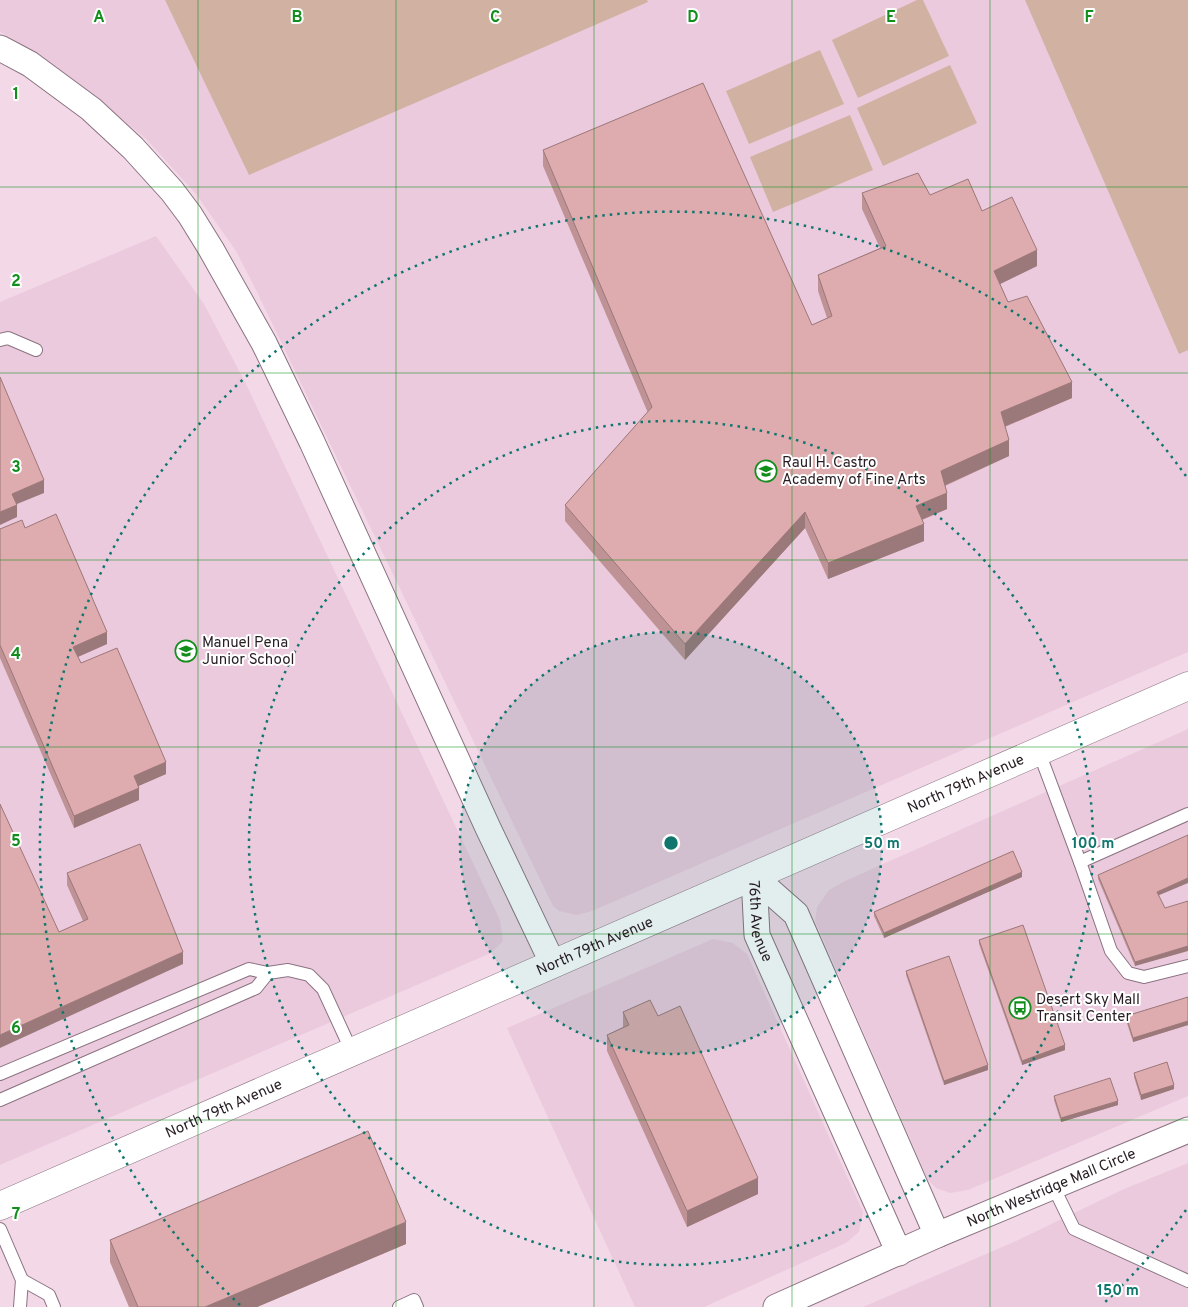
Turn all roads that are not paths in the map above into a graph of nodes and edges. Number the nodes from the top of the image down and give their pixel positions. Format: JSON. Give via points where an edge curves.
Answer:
{"nodes":[{"id":1,"x":0,"y":48,"type":"edge"},
{"id":2,"x":0,"y":340,"type":"edge"},
{"id":3,"x":36,"y":350,"type":"dead end"},
{"id":4,"x":1188,"y":686,"type":"edge"},
{"id":5,"x":1040,"y":752,"type":"junction"},
{"id":6,"x":1188,"y":814,"type":"edge"},
{"id":7,"x":1080,"y":862,"type":"junction"},
{"id":8,"x":754,"y":877,"type":"junction"},
{"id":9,"x":553,"y":964,"type":"junction"},
{"id":10,"x":1188,"y":966,"type":"edge"},
{"id":11,"x":268,"y":973,"type":"junction"},
{"id":12,"x":352,"y":1052,"type":"junction"},
{"id":13,"x":0,"y":1074,"type":"edge"},
{"id":14,"x":0,"y":1100,"type":"edge"},
{"id":15,"x":1188,"y":1130,"type":"edge"},
{"id":16,"x":1053,"y":1186,"type":"junction"},
{"id":17,"x":0,"y":1206,"type":"edge"},
{"id":18,"x":0,"y":1230,"type":"edge"},
{"id":19,"x":937,"y":1235,"type":"junction"},
{"id":20,"x":906,"y":1249,"type":"junction"},
{"id":21,"x":22,"y":1280,"type":"junction"},
{"id":22,"x":1188,"y":1281,"type":"edge"},
{"id":23,"x":20,"y":1307,"type":"edge"},
{"id":24,"x":54,"y":1307,"type":"edge"},
{"id":25,"x":399,"y":1307,"type":"edge"},
{"id":26,"x":417,"y":1307,"type":"edge"},
{"id":27,"x":776,"y":1307,"type":"edge"}],
"edges":[{"from":1,"to":9,"type":"street","via":[[30,64],[91,109],[133,148],[190,215],[264,343],[312,442]]},
{"from":2,"to":3,"type":"lane","via":[[8,338]]},
{"from":4,"to":5,"type":"street","name":"North 79th Avenue"},
{"from":5,"to":7,"type":"lane"},
{"from":5,"to":8,"type":"street","name":"North 79th Avenue"},
{"from":6,"to":7,"type":"lane"},
{"from":7,"to":10,"type":"lane","via":[[1111,951],[1128,973],[1144,977]]},
{"from":8,"to":9,"type":"street","name":"North 79th Avenue"},
{"from":8,"to":19,"type":"street","name":"76th Avenue","via":[[796,914]]},
{"from":8,"to":20,"type":"street","name":"76th Avenue","via":[[757,935]]},
{"from":9,"to":12,"type":"street","name":"North 79th Avenue"},
{"from":11,"to":12,"type":"lane","via":[[288,970],[309,975],[323,989]]},
{"from":11,"to":13,"type":"lane","via":[[249,969]]},
{"from":11,"to":14,"type":"lane","via":[[256,988]]},
{"from":12,"to":17,"type":"street","name":"North 79th Avenue"},
{"from":15,"to":16,"type":"street","name":"North Westridge Mall Circle"},
{"from":16,"to":19,"type":"street","name":"North Westridge Mall Circle"},
{"from":16,"to":22,"type":"lane","via":[[1074,1228]]},
{"from":18,"to":21,"type":"lane"},
{"from":19,"to":20,"type":"street","name":"North Westridge Mall Circle"},
{"from":20,"to":27,"type":"street","name":"North Westridge Mall Circle"},
{"from":21,"to":23,"type":"lane"},
{"from":21,"to":24,"type":"lane","via":[[49,1296]]},
{"from":25,"to":26,"type":"lane","via":[[414,1300]]}]}
